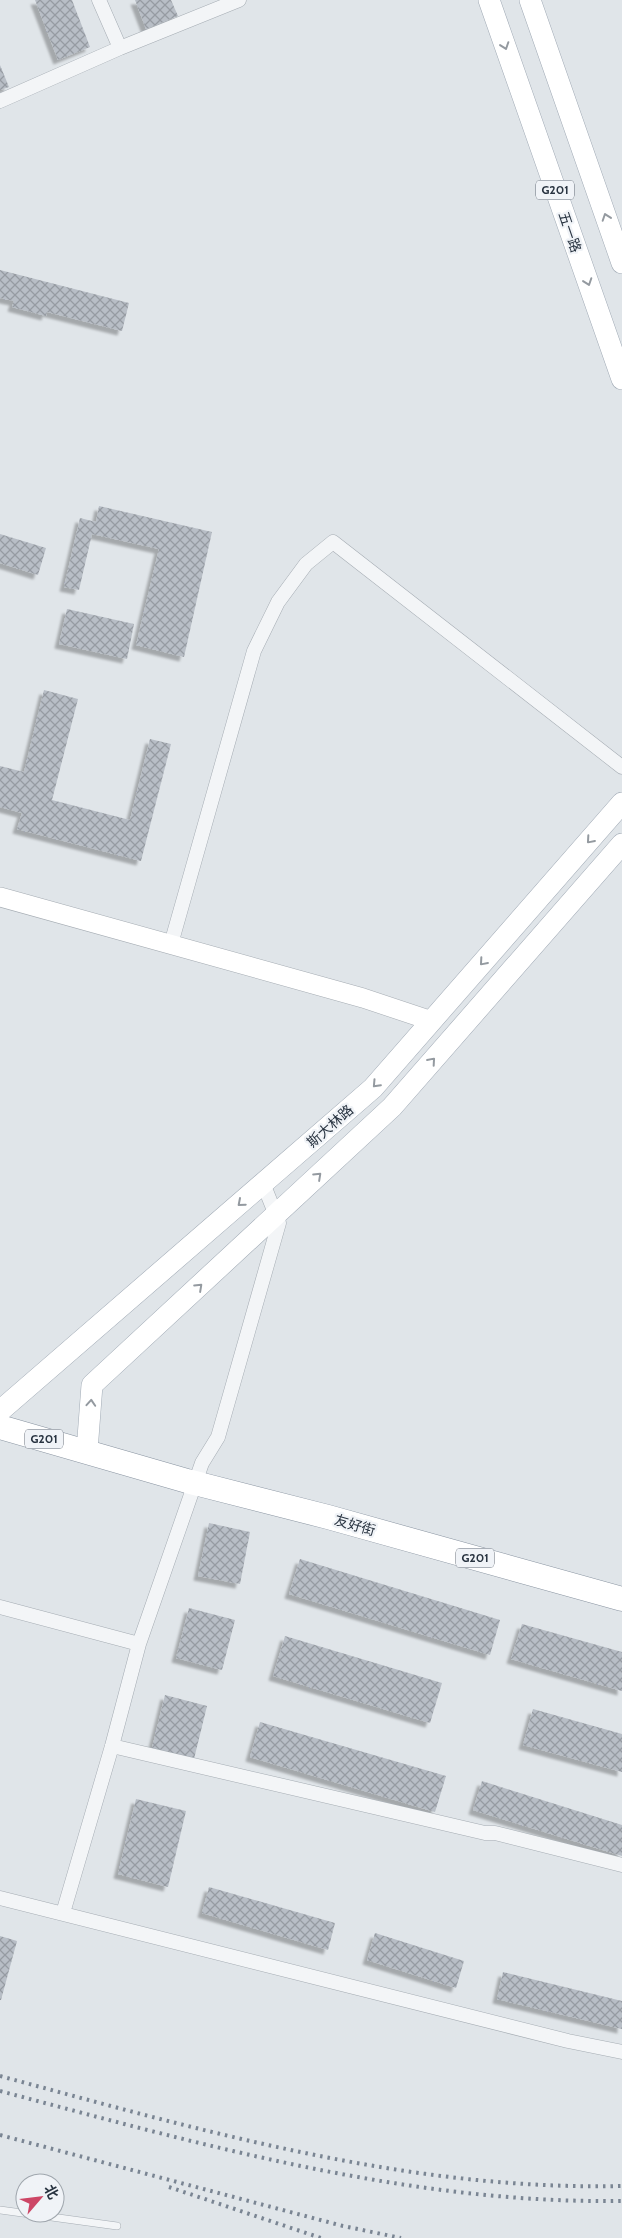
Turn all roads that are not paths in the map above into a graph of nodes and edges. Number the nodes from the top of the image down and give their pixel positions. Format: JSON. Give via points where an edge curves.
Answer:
{"nodes":[{"id":1,"x":99,"y":0,"type":"edge"},
{"id":2,"x":239,"y":0,"type":"edge"},
{"id":3,"x":489,"y":0,"type":"edge"},
{"id":4,"x":530,"y":0,"type":"edge"},
{"id":5,"x":120,"y":48,"type":"junction"},
{"id":6,"x":0,"y":101,"type":"edge"},
{"id":7,"x":622,"y":263,"type":"edge"},
{"id":8,"x":622,"y":379,"type":"edge"},
{"id":9,"x":622,"y":768,"type":"edge"},
{"id":10,"x":622,"y":803,"type":"edge"},
{"id":11,"x":622,"y":844,"type":"edge"},
{"id":12,"x":0,"y":897,"type":"edge"},
{"id":13,"x":171,"y":944,"type":"junction"},
{"id":14,"x":432,"y":1021,"type":"junction"},
{"id":15,"x":263,"y":1183,"type":"junction"},
{"id":16,"x":276,"y":1214,"type":"junction"},
{"id":17,"x":0,"y":1411,"type":"edge"},
{"id":18,"x":0,"y":1427,"type":"edge"},
{"id":19,"x":87,"y":1451,"type":"junction"},
{"id":20,"x":195,"y":1483,"type":"junction"},
{"id":21,"x":622,"y":1599,"type":"edge"},
{"id":22,"x":0,"y":1607,"type":"edge"},
{"id":23,"x":139,"y":1644,"type":"junction"},
{"id":24,"x":112,"y":1746,"type":"junction"},
{"id":25,"x":622,"y":1865,"type":"edge"},
{"id":26,"x":0,"y":1898,"type":"edge"},
{"id":27,"x":63,"y":1913,"type":"junction"},
{"id":28,"x":622,"y":2052,"type":"edge"},
{"id":29,"x":0,"y":2210,"type":"edge"},
{"id":30,"x":118,"y":2226,"type":"dead end"}],
"edges":[{"from":1,"to":5,"type":"street"},
{"from":2,"to":5,"type":"street"},
{"from":3,"to":8,"type":"main road","name":"五一路","number":"G201","one_way":true},
{"from":7,"to":4,"type":"main road","one_way":true},
{"from":5,"to":6,"type":"street"},
{"from":9,"to":13,"type":"street","via":[[333,542],[306,564],[278,602],[254,651]]},
{"from":10,"to":14,"type":"main road","name":"斯大林路","one_way":true},
{"from":16,"to":11,"type":"main road","name":"斯大林路","one_way":true,"via":[[392,1107]]},
{"from":12,"to":13,"type":"street"},
{"from":13,"to":14,"type":"street","via":[[363,998]]},
{"from":14,"to":15,"type":"main road","name":"斯大林路","one_way":true,"via":[[373,1088]]},
{"from":15,"to":16,"type":"street"},
{"from":15,"to":17,"type":"main road","name":"斯大林路","one_way":true},
{"from":19,"to":16,"type":"main road","name":"斯大林路","one_way":true,"via":[[92,1385]]},
{"from":16,"to":20,"type":"street","via":[[279,1223],[218,1437],[202,1463]]},
{"from":18,"to":19,"type":"highway","number":"G201"},
{"from":19,"to":20,"type":"highway","name":"友好街","number":"G201"},
{"from":20,"to":21,"type":"highway","name":"友好街","number":"G201"},
{"from":20,"to":23,"type":"street"},
{"from":22,"to":23,"type":"street"},
{"from":23,"to":24,"type":"street"},
{"from":24,"to":25,"type":"street"},
{"from":24,"to":27,"type":"street"},
{"from":26,"to":27,"type":"street"},
{"from":27,"to":28,"type":"street"},
{"from":29,"to":30,"type":"lane"}]}
